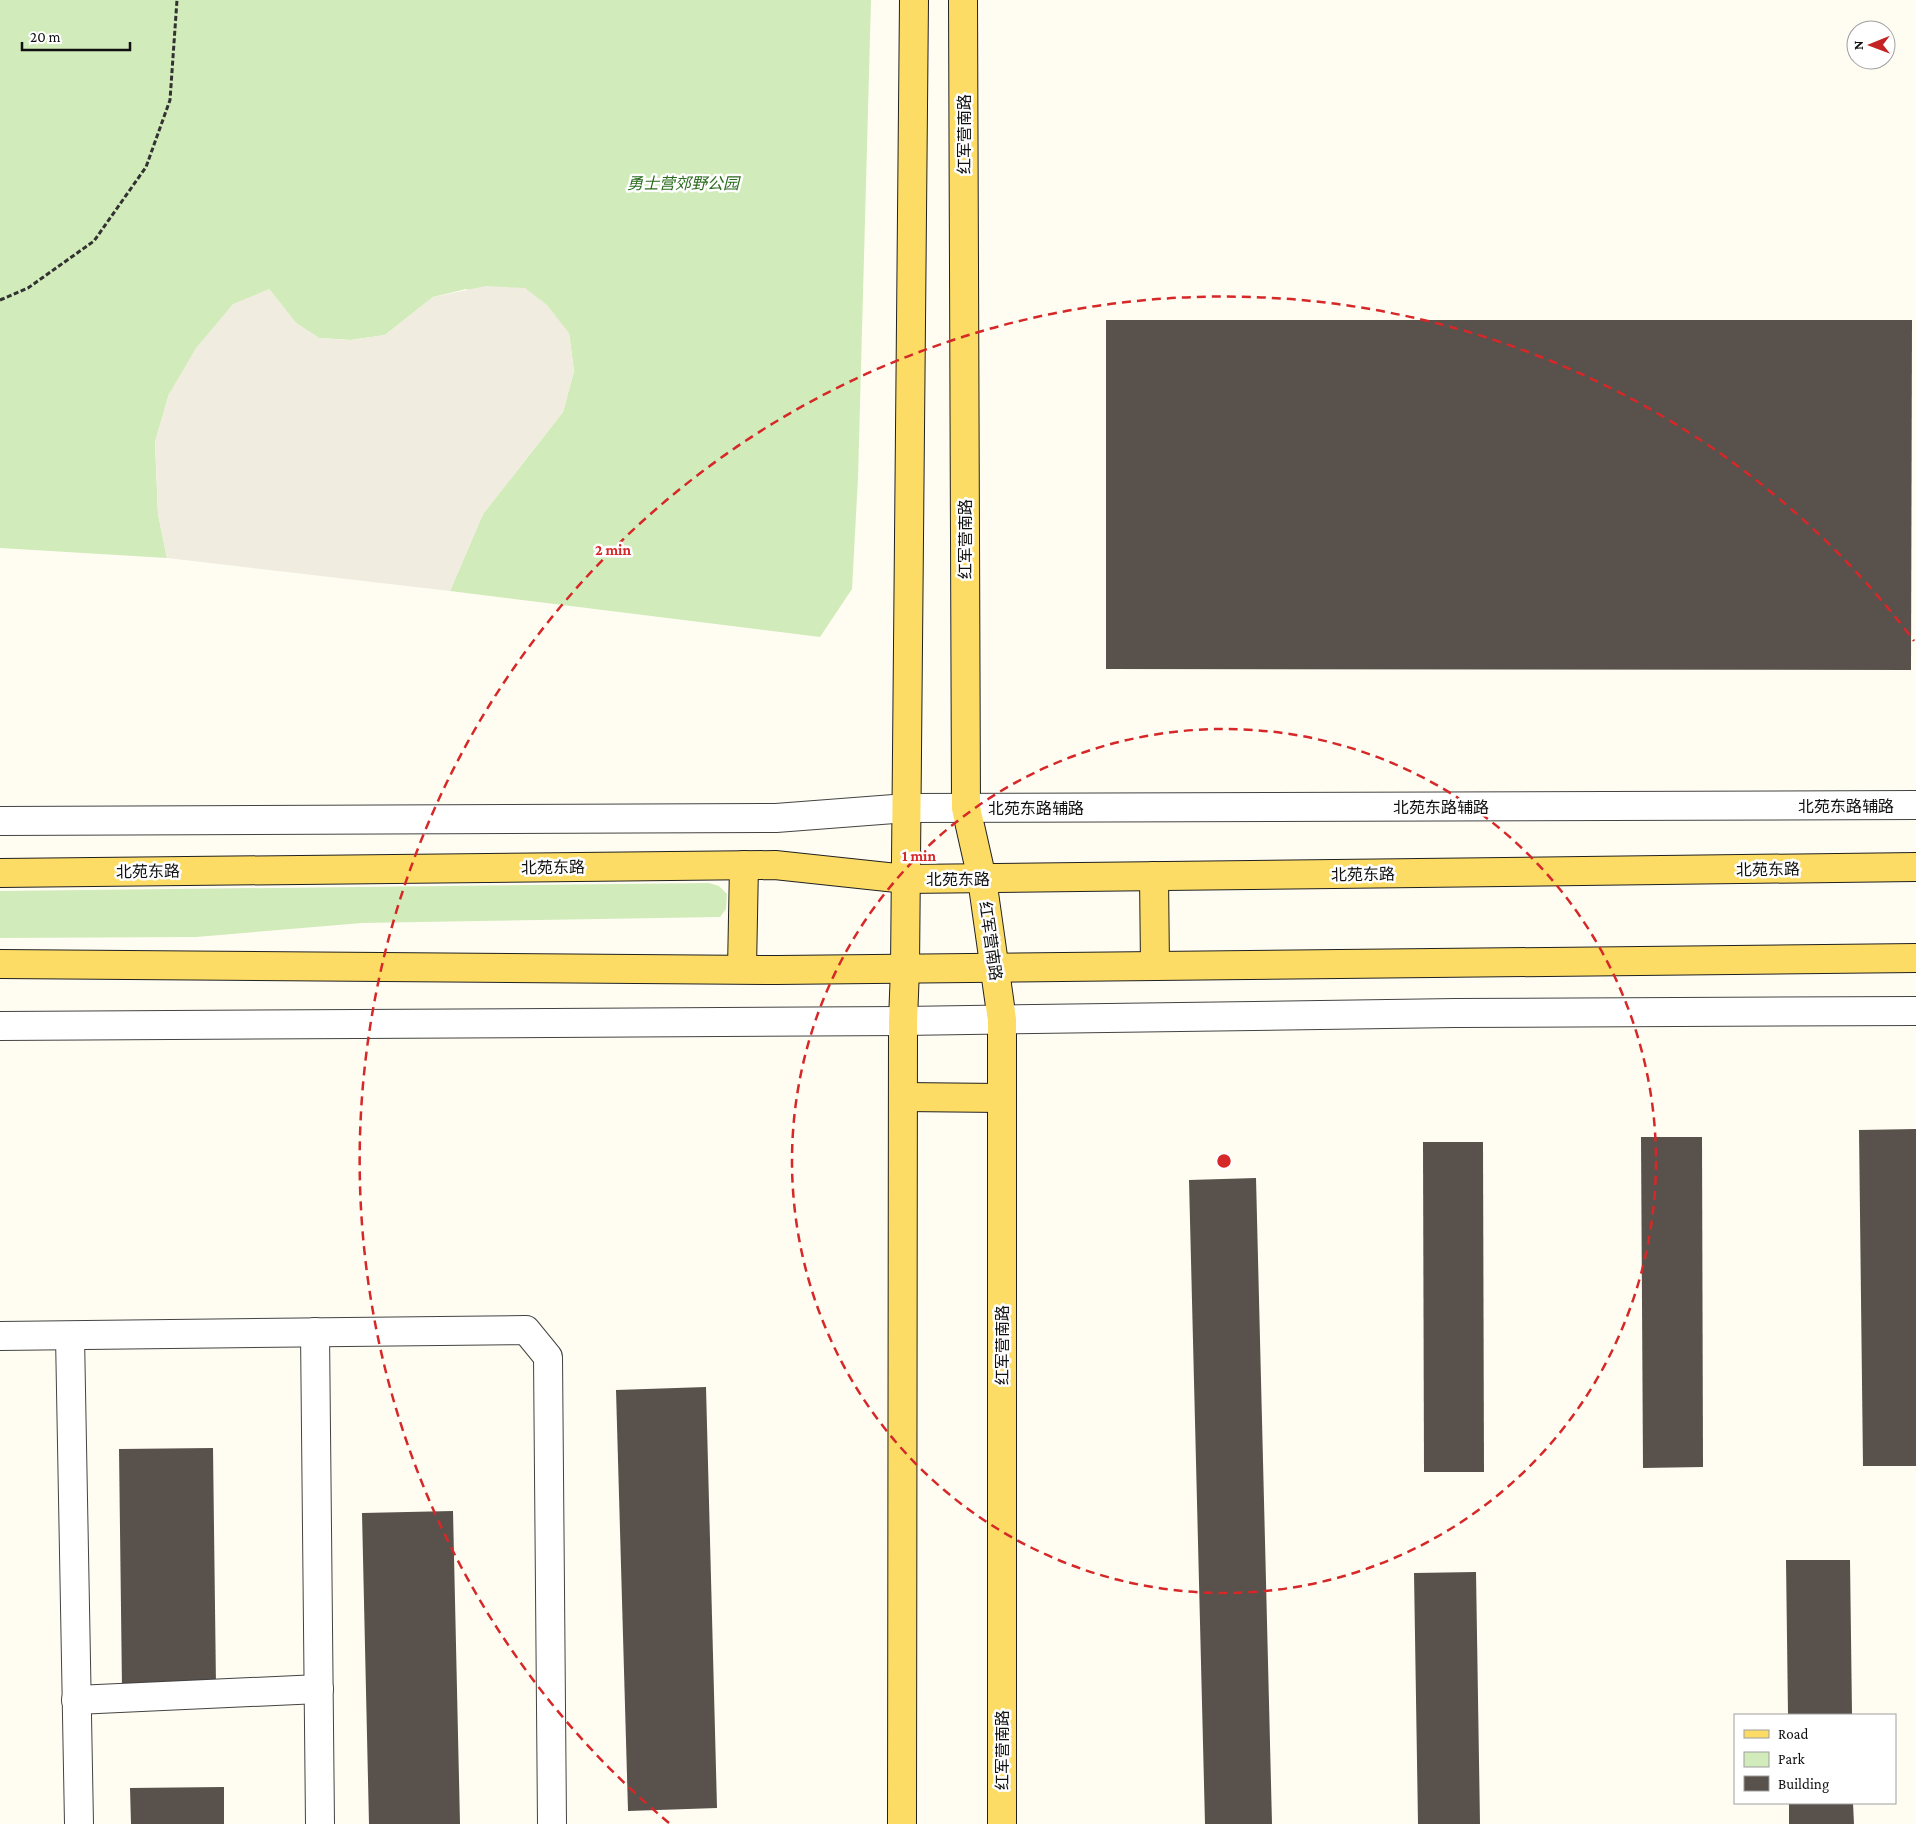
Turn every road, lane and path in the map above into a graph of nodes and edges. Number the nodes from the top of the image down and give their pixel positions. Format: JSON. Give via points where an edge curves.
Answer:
{"nodes":[{"id":1,"x":177,"y":0,"type":"edge"},
{"id":2,"x":914,"y":0,"type":"edge"},
{"id":3,"x":963,"y":0,"type":"edge"},
{"id":4,"x":0,"y":300,"type":"edge"},
{"id":5,"x":1916,"y":805,"type":"edge"},
{"id":6,"x":907,"y":808,"type":"junction"},
{"id":7,"x":966,"y":808,"type":"junction"},
{"id":8,"x":0,"y":821,"type":"edge"},
{"id":9,"x":744,"y":865,"type":"junction"},
{"id":10,"x":1916,"y":867,"type":"edge"},
{"id":11,"x":0,"y":873,"type":"edge"},
{"id":12,"x":1154,"y":876,"type":"junction"},
{"id":13,"x":906,"y":879,"type":"junction"},
{"id":14,"x":982,"y":879,"type":"junction"},
{"id":15,"x":1916,"y":958,"type":"edge"},
{"id":16,"x":0,"y":964,"type":"edge"},
{"id":17,"x":1155,"y":966,"type":"junction"},
{"id":18,"x":906,"y":968,"type":"junction"},
{"id":19,"x":994,"y":968,"type":"junction"},
{"id":20,"x":742,"y":969,"type":"junction"},
{"id":21,"x":1916,"y":1011,"type":"edge"},
{"id":22,"x":1002,"y":1020,"type":"junction"},
{"id":23,"x":903,"y":1022,"type":"junction"},
{"id":24,"x":0,"y":1026,"type":"edge"},
{"id":25,"x":903,"y":1098,"type":"junction"},
{"id":26,"x":1002,"y":1098,"type":"junction"},
{"id":27,"x":315,"y":1332,"type":"junction"},
{"id":28,"x":0,"y":1336,"type":"edge"},
{"id":29,"x":70,"y":1336,"type":"junction"},
{"id":30,"x":318,"y":1689,"type":"junction"},
{"id":31,"x":76,"y":1700,"type":"junction"},
{"id":32,"x":79,"y":1824,"type":"edge"},
{"id":33,"x":320,"y":1824,"type":"edge"},
{"id":34,"x":552,"y":1824,"type":"edge"},
{"id":35,"x":902,"y":1824,"type":"edge"},
{"id":36,"x":1002,"y":1824,"type":"edge"}],
"edges":[{"from":1,"to":4,"type":"path","via":[[170,100],[146,167],[94,240],[28,288]]},
{"from":2,"to":6,"type":"main road"},
{"from":3,"to":7,"type":"main road","name":"红军营南路"},
{"from":5,"to":7,"type":"street","name":"北苑东路辅路"},
{"from":6,"to":7,"type":"street","name":"北苑东路辅路"},
{"from":6,"to":8,"type":"street","name":"北苑东路辅路","via":[[776,818]]},
{"from":6,"to":13,"type":"main road"},
{"from":7,"to":14,"type":"main road","name":"红军营南路"},
{"from":9,"to":11,"type":"main road","name":"北苑东路"},
{"from":9,"to":13,"type":"main road","name":"北苑东路","via":[[775,865]]},
{"from":9,"to":20,"type":"main road"},
{"from":10,"to":12,"type":"main road","name":"北苑东路"},
{"from":12,"to":14,"type":"main road","name":"北苑东路"},
{"from":12,"to":17,"type":"main road"},
{"from":13,"to":14,"type":"main road","name":"北苑东路"},
{"from":13,"to":18,"type":"main road"},
{"from":14,"to":19,"type":"main road","name":"红军营南路"},
{"from":15,"to":17,"type":"main road"},
{"from":16,"to":20,"type":"main road"},
{"from":17,"to":19,"type":"main road"},
{"from":18,"to":19,"type":"main road"},
{"from":18,"to":20,"type":"main road"},
{"from":18,"to":23,"type":"main road"},
{"from":19,"to":22,"type":"main road","name":"红军营南路"},
{"from":21,"to":22,"type":"street","via":[[1455,1013]]},
{"from":22,"to":23,"type":"street"},
{"from":22,"to":26,"type":"main road","name":"红军营南路"},
{"from":23,"to":24,"type":"street"},
{"from":23,"to":25,"type":"main road"},
{"from":25,"to":26,"type":"main road"},
{"from":25,"to":35,"type":"main road"},
{"from":26,"to":36,"type":"main road","name":"红军营南路"},
{"from":27,"to":29,"type":"street"},
{"from":27,"to":30,"type":"street"},
{"from":27,"to":34,"type":"street","via":[[526,1330],[548,1357]]},
{"from":28,"to":29,"type":"street"},
{"from":29,"to":31,"type":"street"},
{"from":30,"to":31,"type":"street"},
{"from":30,"to":33,"type":"street"},
{"from":31,"to":32,"type":"street"}]}
